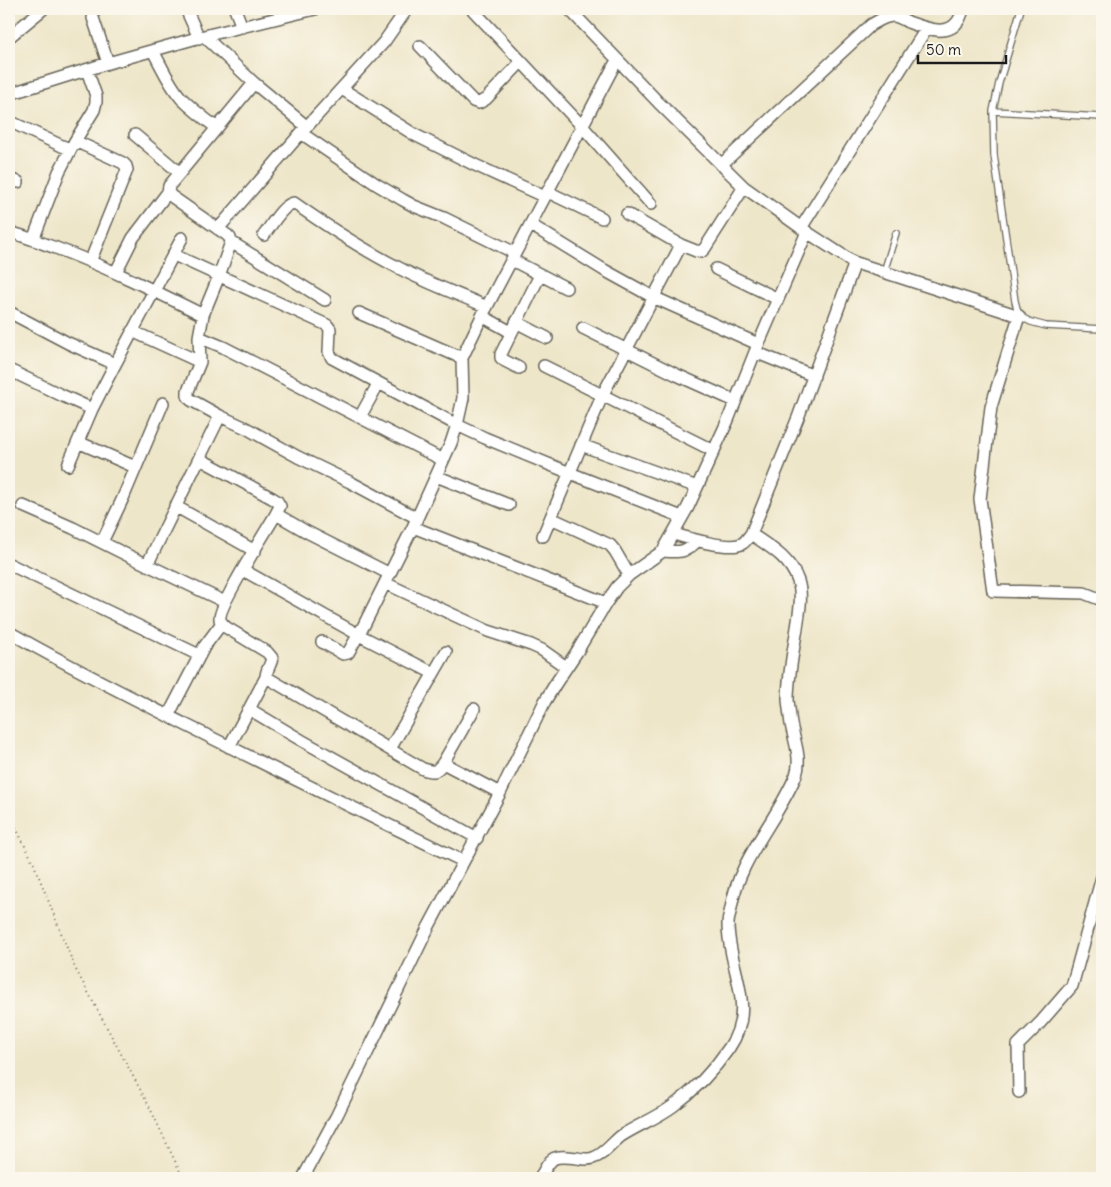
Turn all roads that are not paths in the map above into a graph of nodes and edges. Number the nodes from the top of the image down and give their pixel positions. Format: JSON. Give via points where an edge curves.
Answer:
{"nodes":[{"id":1,"x":43,"y":9,"type":"edge"},
{"id":2,"x":186,"y":9,"type":"edge"},
{"id":3,"x":235,"y":9,"type":"edge"},
{"id":4,"x":316,"y":9,"type":"edge"},
{"id":5,"x":407,"y":9,"type":"edge"},
{"id":6,"x":472,"y":9,"type":"edge"},
{"id":7,"x":569,"y":9,"type":"edge"},
{"id":8,"x":963,"y":9,"type":"edge"},
{"id":9,"x":1021,"y":9,"type":"edge"},
{"id":10,"x":94,"y":18,"type":"dead end"},
{"id":11,"x":242,"y":27,"type":"junction"},
{"id":12,"x":926,"y":29,"type":"junction"},
{"id":13,"x":9,"y":37,"type":"edge"},
{"id":14,"x":201,"y":37,"type":"junction"},
{"id":15,"x":420,"y":46,"type":"dead end"},
{"id":16,"x":154,"y":50,"type":"junction"},
{"id":17,"x":617,"y":60,"type":"junction"},
{"id":18,"x":521,"y":62,"type":"junction"},
{"id":19,"x":108,"y":63,"type":"junction"},
{"id":20,"x":87,"y":70,"type":"junction"},
{"id":21,"x":254,"y":83,"type":"junction"},
{"id":22,"x":342,"y":89,"type":"junction"},
{"id":23,"x":9,"y":94,"type":"edge"},
{"id":24,"x":993,"y":111,"type":"junction"},
{"id":25,"x":1102,"y":117,"type":"edge"},
{"id":26,"x":9,"y":121,"type":"edge"},
{"id":27,"x":582,"y":126,"type":"junction"},
{"id":28,"x":217,"y":128,"type":"junction"},
{"id":29,"x":304,"y":129,"type":"junction"},
{"id":30,"x":135,"y":135,"type":"dead end"},
{"id":31,"x":73,"y":144,"type":"junction"},
{"id":32,"x":721,"y":165,"type":"junction"},
{"id":33,"x":180,"y":174,"type":"junction"},
{"id":34,"x":744,"y":187,"type":"junction"},
{"id":35,"x":168,"y":192,"type":"junction"},
{"id":36,"x":546,"y":194,"type":"junction"},
{"id":37,"x":651,"y":204,"type":"dead end"},
{"id":38,"x":627,"y":214,"type":"dead end"},
{"id":39,"x":602,"y":218,"type":"dead end"},
{"id":40,"x":530,"y":225,"type":"junction"},
{"id":41,"x":218,"y":228,"type":"junction"},
{"id":42,"x":804,"y":230,"type":"junction"},
{"id":43,"x":9,"y":232,"type":"edge"},
{"id":44,"x":896,"y":233,"type":"dead end"},
{"id":45,"x":264,"y":235,"type":"dead end"},
{"id":46,"x":182,"y":238,"type":"dead end"},
{"id":47,"x":33,"y":240,"type":"junction"},
{"id":48,"x":231,"y":242,"type":"junction"},
{"id":49,"x":681,"y":245,"type":"junction"},
{"id":50,"x":174,"y":255,"type":"junction"},
{"id":51,"x":514,"y":257,"type":"junction"},
{"id":52,"x":90,"y":262,"type":"junction"},
{"id":53,"x":853,"y":262,"type":"junction"},
{"id":54,"x":716,"y":269,"type":"dead end"},
{"id":55,"x":116,"y":272,"type":"junction"},
{"id":56,"x":884,"y":272,"type":"junction"},
{"id":57,"x":540,"y":275,"type":"junction"},
{"id":58,"x":219,"y":276,"type":"junction"},
{"id":59,"x":566,"y":288,"type":"dead end"},
{"id":60,"x":155,"y":291,"type":"junction"},
{"id":61,"x":654,"y":298,"type":"junction"},
{"id":62,"x":778,"y":298,"type":"junction"},
{"id":63,"x":325,"y":300,"type":"dead end"},
{"id":64,"x":9,"y":312,"type":"edge"},
{"id":65,"x":485,"y":312,"type":"junction"},
{"id":66,"x":359,"y":313,"type":"dead end"},
{"id":67,"x":203,"y":315,"type":"junction"},
{"id":68,"x":1019,"y":316,"type":"junction"},
{"id":69,"x":514,"y":327,"type":"junction"},
{"id":70,"x":583,"y":328,"type":"dead end"},
{"id":71,"x":1102,"y":329,"type":"edge"},
{"id":72,"x":132,"y":332,"type":"junction"},
{"id":73,"x":199,"y":337,"type":"junction"},
{"id":74,"x":547,"y":338,"type":"dead end"},
{"id":75,"x":756,"y":348,"type":"junction"},
{"id":76,"x":626,"y":350,"type":"junction"},
{"id":77,"x":462,"y":358,"type":"junction"},
{"id":78,"x":200,"y":362,"type":"junction"},
{"id":79,"x":115,"y":364,"type":"junction"},
{"id":80,"x":544,"y":366,"type":"dead end"},
{"id":81,"x":519,"y":368,"type":"dead end"},
{"id":82,"x":9,"y":370,"type":"edge"},
{"id":83,"x":814,"y":376,"type":"junction"},
{"id":84,"x":378,"y":384,"type":"junction"},
{"id":85,"x":602,"y":396,"type":"junction"},
{"id":86,"x":735,"y":402,"type":"junction"},
{"id":87,"x":163,"y":403,"type":"dead end"},
{"id":88,"x":92,"y":409,"type":"junction"},
{"id":89,"x":220,"y":416,"type":"junction"},
{"id":90,"x":360,"y":417,"type":"junction"},
{"id":91,"x":457,"y":425,"type":"junction"},
{"id":92,"x":78,"y":442,"type":"junction"},
{"id":93,"x":581,"y":445,"type":"junction"},
{"id":94,"x":714,"y":451,"type":"junction"},
{"id":95,"x":200,"y":459,"type":"junction"},
{"id":96,"x":444,"y":460,"type":"junction"},
{"id":97,"x":68,"y":464,"type":"dead end"},
{"id":98,"x":135,"y":467,"type":"junction"},
{"id":99,"x":570,"y":473,"type":"junction"},
{"id":100,"x":436,"y":476,"type":"junction"},
{"id":101,"x":697,"y":487,"type":"junction"},
{"id":102,"x":509,"y":505,"type":"dead end"},
{"id":103,"x":23,"y":506,"type":"dead end"},
{"id":104,"x":176,"y":506,"type":"junction"},
{"id":105,"x":276,"y":514,"type":"junction"},
{"id":106,"x":682,"y":517,"type":"junction"},
{"id":107,"x":551,"y":518,"type":"junction"},
{"id":108,"x":415,"y":522,"type":"junction"},
{"id":109,"x":674,"y":534,"type":"junction"},
{"id":110,"x":751,"y":534,"type":"junction"},
{"id":111,"x":543,"y":536,"type":"dead end"},
{"id":112,"x":698,"y":541,"type":"junction"},
{"id":113,"x":102,"y":542,"type":"junction"},
{"id":114,"x":254,"y":551,"type":"junction"},
{"id":115,"x":663,"y":551,"type":"junction"},
{"id":116,"x":9,"y":564,"type":"edge"},
{"id":117,"x":147,"y":565,"type":"junction"},
{"id":118,"x":243,"y":570,"type":"junction"},
{"id":119,"x":629,"y":575,"type":"junction"},
{"id":120,"x":387,"y":579,"type":"junction"},
{"id":121,"x":1102,"y":600,"type":"edge"},
{"id":122,"x":225,"y":602,"type":"junction"},
{"id":123,"x":606,"y":603,"type":"junction"},
{"id":124,"x":222,"y":623,"type":"junction"},
{"id":125,"x":9,"y":632,"type":"edge"},
{"id":126,"x":359,"y":635,"type":"junction"},
{"id":127,"x":322,"y":642,"type":"dead end"},
{"id":128,"x":446,"y":652,"type":"dead end"},
{"id":129,"x":199,"y":655,"type":"junction"},
{"id":130,"x":566,"y":667,"type":"junction"},
{"id":131,"x":433,"y":673,"type":"junction"},
{"id":132,"x":266,"y":677,"type":"junction"},
{"id":133,"x":249,"y":709,"type":"junction"},
{"id":134,"x":474,"y":709,"type":"dead end"},
{"id":135,"x":168,"y":716,"type":"junction"},
{"id":136,"x":229,"y":747,"type":"junction"},
{"id":137,"x":390,"y":749,"type":"junction"},
{"id":138,"x":443,"y":762,"type":"junction"},
{"id":139,"x":500,"y":793,"type":"junction"},
{"id":140,"x":477,"y":838,"type":"junction"},
{"id":141,"x":463,"y":862,"type":"junction"},
{"id":142,"x":1102,"y":877,"type":"edge"},
{"id":143,"x":1019,"y":1092,"type":"dead end"},
{"id":144,"x":303,"y":1178,"type":"edge"},
{"id":145,"x":540,"y":1178,"type":"edge"}],
"edges":[{"from":1,"to":13,"type":"street"},
{"from":2,"to":14,"type":"street"},
{"from":3,"to":11,"type":"street"},
{"from":4,"to":11,"type":"street"},
{"from":5,"to":22,"type":"street","via":[[384,42]]},
{"from":6,"to":18,"type":"street"},
{"from":7,"to":17,"type":"street"},
{"from":8,"to":12,"type":"street","via":[[961,18],[953,27],[941,31]]},
{"from":9,"to":24,"type":"lane"},
{"from":10,"to":19,"type":"street"},
{"from":11,"to":14,"type":"street"},
{"from":12,"to":32,"type":"street","via":[[895,16],[871,25]]},
{"from":12,"to":42,"type":"street"},
{"from":14,"to":16,"type":"street"},
{"from":14,"to":21,"type":"street"},
{"from":15,"to":18,"type":"street","via":[[473,101],[479,103]]},
{"from":16,"to":19,"type":"street"},
{"from":16,"to":28,"type":"street","via":[[181,97]]},
{"from":17,"to":27,"type":"street"},
{"from":17,"to":32,"type":"street"},
{"from":18,"to":27,"type":"street"},
{"from":19,"to":20,"type":"street"},
{"from":20,"to":23,"type":"street"},
{"from":20,"to":31,"type":"street","via":[[96,102]]},
{"from":21,"to":28,"type":"street"},
{"from":21,"to":29,"type":"street"},
{"from":22,"to":29,"type":"street"},
{"from":22,"to":36,"type":"street","via":[[415,135],[475,165]]},
{"from":24,"to":25,"type":"lane"},
{"from":24,"to":68,"type":"lane","via":[[994,155]]},
{"from":26,"to":31,"type":"street","via":[[70,149]]},
{"from":27,"to":36,"type":"street"},
{"from":27,"to":37,"type":"street"},
{"from":28,"to":33,"type":"street"},
{"from":29,"to":41,"type":"street"},
{"from":29,"to":51,"type":"street","via":[[376,184]]},
{"from":30,"to":33,"type":"street"},
{"from":31,"to":47,"type":"street"},
{"from":31,"to":52,"type":"street","via":[[123,163],[128,170]]},
{"from":32,"to":34,"type":"street"},
{"from":33,"to":35,"type":"street"},
{"from":34,"to":42,"type":"street"},
{"from":34,"to":49,"type":"street","via":[[701,252]]},
{"from":35,"to":41,"type":"street"},
{"from":35,"to":55,"type":"street","via":[[133,238]]},
{"from":36,"to":39,"type":"street"},
{"from":36,"to":40,"type":"street"},
{"from":38,"to":49,"type":"street"},
{"from":40,"to":51,"type":"street"},
{"from":40,"to":61,"type":"street"},
{"from":41,"to":48,"type":"street"},
{"from":42,"to":53,"type":"street"},
{"from":42,"to":62,"type":"street"},
{"from":43,"to":47,"type":"street"},
{"from":44,"to":56,"type":"lane"},
{"from":45,"to":65,"type":"street","via":[[285,207],[294,203],[341,235]]},
{"from":46,"to":50,"type":"street"},
{"from":47,"to":52,"type":"street"},
{"from":48,"to":58,"type":"street"},
{"from":48,"to":63,"type":"street"},
{"from":49,"to":61,"type":"street"},
{"from":50,"to":58,"type":"street"},
{"from":50,"to":60,"type":"street"},
{"from":51,"to":57,"type":"street"},
{"from":51,"to":65,"type":"street"},
{"from":52,"to":55,"type":"street"},
{"from":53,"to":56,"type":"street"},
{"from":53,"to":83,"type":"street"},
{"from":54,"to":62,"type":"street"},
{"from":55,"to":60,"type":"street"},
{"from":56,"to":68,"type":"street"},
{"from":57,"to":59,"type":"street"},
{"from":57,"to":69,"type":"street"},
{"from":58,"to":67,"type":"street"},
{"from":58,"to":84,"type":"street","via":[[327,325],[332,358]]},
{"from":60,"to":67,"type":"street"},
{"from":60,"to":72,"type":"street"},
{"from":61,"to":75,"type":"street"},
{"from":61,"to":76,"type":"street"},
{"from":62,"to":75,"type":"street"},
{"from":64,"to":79,"type":"street"},
{"from":65,"to":69,"type":"street"},
{"from":65,"to":77,"type":"street"},
{"from":66,"to":77,"type":"street"},
{"from":67,"to":73,"type":"street"},
{"from":68,"to":71,"type":"lane","via":[[1046,326]]},
{"from":68,"to":121,"type":"street","via":[[992,407],[980,499],[993,591],[1084,594]]},
{"from":69,"to":74,"type":"street"},
{"from":69,"to":81,"type":"street","via":[[501,358]]},
{"from":70,"to":76,"type":"street"},
{"from":72,"to":78,"type":"street"},
{"from":72,"to":79,"type":"street"},
{"from":73,"to":78,"type":"street"},
{"from":73,"to":90,"type":"street"},
{"from":75,"to":83,"type":"street"},
{"from":75,"to":86,"type":"street"},
{"from":76,"to":85,"type":"street"},
{"from":76,"to":86,"type":"street"},
{"from":77,"to":91,"type":"street","via":[[463,398]]},
{"from":78,"to":89,"type":"street","via":[[188,396]]},
{"from":79,"to":88,"type":"street"},
{"from":80,"to":85,"type":"street"},
{"from":82,"to":88,"type":"street"},
{"from":83,"to":110,"type":"street"},
{"from":84,"to":90,"type":"street"},
{"from":84,"to":91,"type":"street"},
{"from":85,"to":93,"type":"street"},
{"from":85,"to":94,"type":"street"},
{"from":86,"to":94,"type":"street"},
{"from":87,"to":98,"type":"street"},
{"from":88,"to":92,"type":"street"},
{"from":89,"to":95,"type":"street"},
{"from":89,"to":108,"type":"street","via":[[350,482]]},
{"from":90,"to":96,"type":"street"},
{"from":91,"to":96,"type":"street"},
{"from":91,"to":99,"type":"street"},
{"from":92,"to":97,"type":"street"},
{"from":92,"to":98,"type":"street"},
{"from":93,"to":99,"type":"street"},
{"from":93,"to":101,"type":"street"},
{"from":94,"to":101,"type":"street"},
{"from":95,"to":104,"type":"street"},
{"from":95,"to":105,"type":"street","via":[[277,501],[280,506]]},
{"from":96,"to":100,"type":"street"},
{"from":98,"to":113,"type":"street"},
{"from":99,"to":106,"type":"street"},
{"from":99,"to":107,"type":"street"},
{"from":100,"to":102,"type":"street"},
{"from":100,"to":108,"type":"street"},
{"from":101,"to":106,"type":"street"},
{"from":103,"to":113,"type":"street"},
{"from":104,"to":114,"type":"street"},
{"from":104,"to":117,"type":"street"},
{"from":105,"to":114,"type":"street"},
{"from":105,"to":120,"type":"street"},
{"from":106,"to":109,"type":"street"},
{"from":107,"to":111,"type":"street"},
{"from":107,"to":119,"type":"street","via":[[610,545]]},
{"from":108,"to":120,"type":"street"},
{"from":108,"to":123,"type":"street"},
{"from":109,"to":112,"type":"street"},
{"from":109,"to":115,"type":"street"},
{"from":110,"to":112,"type":"street","via":[[744,543],[737,545]]},
{"from":110,"to":145,"type":"street","via":[[784,557],[799,582],[801,600],[788,699],[799,765],[789,790],[739,878],[732,898],[728,923],[742,1000],[742,1019],[737,1036],[703,1080],[673,1106],[630,1130],[593,1158],[553,1158]]},
{"from":112,"to":115,"type":"street","via":[[684,551]]},
{"from":113,"to":117,"type":"street"},
{"from":114,"to":118,"type":"street"},
{"from":115,"to":119,"type":"street"},
{"from":116,"to":129,"type":"street"},
{"from":117,"to":122,"type":"street"},
{"from":118,"to":122,"type":"street"},
{"from":118,"to":126,"type":"street"},
{"from":119,"to":123,"type":"street"},
{"from":120,"to":126,"type":"street"},
{"from":120,"to":130,"type":"street","via":[[488,630],[532,645]]},
{"from":122,"to":124,"type":"street","via":[[220,618]]},
{"from":123,"to":130,"type":"street"},
{"from":124,"to":129,"type":"street"},
{"from":124,"to":132,"type":"street","via":[[272,658]]},
{"from":125,"to":135,"type":"street"},
{"from":126,"to":127,"type":"street","via":[[348,653],[343,654]]},
{"from":126,"to":131,"type":"street"},
{"from":128,"to":131,"type":"street"},
{"from":129,"to":135,"type":"street"},
{"from":130,"to":139,"type":"street","via":[[545,701]]},
{"from":131,"to":137,"type":"street"},
{"from":132,"to":133,"type":"street"},
{"from":132,"to":137,"type":"street"},
{"from":133,"to":136,"type":"street"},
{"from":133,"to":140,"type":"street"},
{"from":134,"to":138,"type":"street"},
{"from":135,"to":136,"type":"street"},
{"from":136,"to":141,"type":"street"},
{"from":137,"to":138,"type":"street","via":[[431,772]]},
{"from":138,"to":139,"type":"street"},
{"from":139,"to":140,"type":"street"},
{"from":140,"to":141,"type":"street"},
{"from":141,"to":144,"type":"street"},
{"from":142,"to":143,"type":"street","via":[[1072,986],[1018,1045]]}]}
